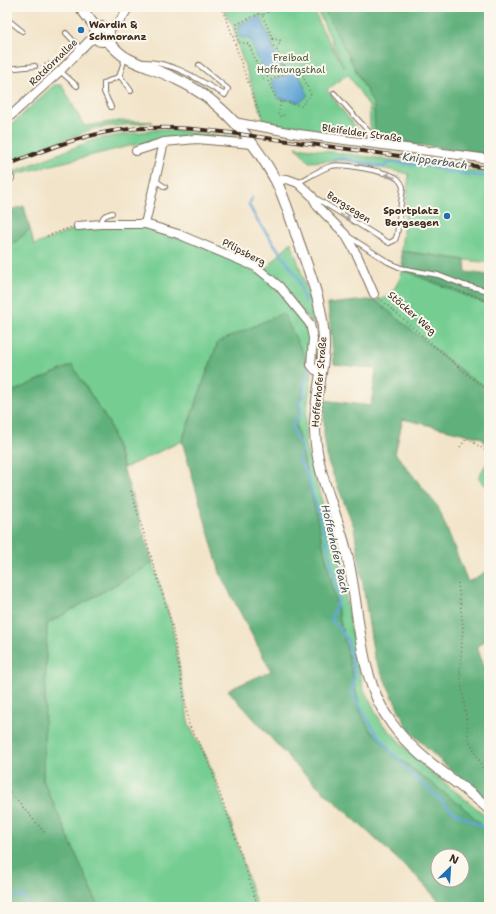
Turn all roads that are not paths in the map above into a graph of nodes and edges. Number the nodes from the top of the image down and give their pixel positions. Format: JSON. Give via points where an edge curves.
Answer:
{"nodes":[{"id":1,"x":80,"y":7,"type":"edge"},
{"id":2,"x":129,"y":7,"type":"edge"},
{"id":3,"x":7,"y":19,"type":"edge"},
{"id":4,"x":22,"y":31,"type":"dead end"},
{"id":5,"x":66,"y":33,"type":"dead end"},
{"id":6,"x":96,"y":34,"type":"junction"},
{"id":7,"x":107,"y":35,"type":"junction"},
{"id":8,"x":81,"y":49,"type":"junction"},
{"id":9,"x":126,"y":58,"type":"junction"},
{"id":10,"x":136,"y":62,"type":"junction"},
{"id":11,"x":199,"y":65,"type":"dead end"},
{"id":12,"x":35,"y":66,"type":"road end"},
{"id":13,"x":7,"y":69,"type":"edge"},
{"id":14,"x":60,"y":71,"type":"junction"},
{"id":15,"x":120,"y":76,"type":"junction"},
{"id":16,"x":77,"y":86,"type":"dead end"},
{"id":17,"x":131,"y":91,"type":"dead end"},
{"id":18,"x":334,"y":93,"type":"dead end"},
{"id":19,"x":111,"y":107,"type":"dead end"},
{"id":20,"x":7,"y":119,"type":"edge"},
{"id":21,"x":234,"y":122,"type":"junction"},
{"id":22,"x":164,"y":142,"type":"junction"},
{"id":23,"x":252,"y":144,"type":"junction"},
{"id":24,"x":370,"y":144,"type":"junction"},
{"id":25,"x":136,"y":151,"type":"dead end"},
{"id":26,"x":489,"y":159,"type":"edge"},
{"id":27,"x":155,"y":180,"type":"junction"},
{"id":28,"x":276,"y":181,"type":"junction"},
{"id":29,"x":298,"y":183,"type":"junction"},
{"id":30,"x":165,"y":187,"type":"dead end"},
{"id":31,"x":312,"y":196,"type":"junction"},
{"id":32,"x":112,"y":213,"type":"dead end"},
{"id":33,"x":101,"y":224,"type":"junction"},
{"id":34,"x":145,"y":224,"type":"junction"},
{"id":35,"x":78,"y":226,"type":"road end"},
{"id":36,"x":345,"y":234,"type":"junction"},
{"id":37,"x":489,"y":291,"type":"edge"},
{"id":38,"x":374,"y":294,"type":"road end"},
{"id":39,"x":321,"y":372,"type":"junction"},
{"id":40,"x":489,"y":809,"type":"edge"}],
"edges":[{"from":1,"to":6,"type":"street"},
{"from":2,"to":7,"type":"street"},
{"from":3,"to":4,"type":"lane"},
{"from":5,"to":8,"type":"lane"},
{"from":6,"to":7,"type":"street","via":[[103,27]]},
{"from":6,"to":8,"type":"street","name":"Rotdornallee"},
{"from":7,"to":9,"type":"street","name":"Hofferhofer Straße"},
{"from":8,"to":14,"type":"street","name":"Rotdornallee"},
{"from":9,"to":10,"type":"street","name":"Hofferhofer Straße"},
{"from":9,"to":15,"type":"lane"},
{"from":10,"to":11,"type":"lane","via":[[156,62],[184,71],[225,95],[228,89]]},
{"from":10,"to":21,"type":"street","name":"Hofferhofer Straße","via":[[190,86]]},
{"from":12,"to":13,"type":"lane"},
{"from":14,"to":16,"type":"lane"},
{"from":14,"to":20,"type":"street","name":"Rotdornallee"},
{"from":15,"to":17,"type":"lane"},
{"from":15,"to":19,"type":"lane","via":[[104,83],[104,92]]},
{"from":18,"to":24,"type":"lane","via":[[369,132]]},
{"from":21,"to":23,"type":"street","name":"Hofferhofer Straße"},
{"from":21,"to":24,"type":"street","name":"Bleifelder Straße"},
{"from":22,"to":23,"type":"street","via":[[197,139]]},
{"from":22,"to":25,"type":"street"},
{"from":22,"to":27,"type":"street"},
{"from":23,"to":28,"type":"street","name":"Hofferhofer Straße"},
{"from":24,"to":26,"type":"street","name":"Bleifelder Straße"},
{"from":27,"to":30,"type":"lane"},
{"from":27,"to":34,"type":"street"},
{"from":28,"to":29,"type":"street","via":[[287,179]]},
{"from":28,"to":39,"type":"street","name":"Hofferhofer Straße","via":[[315,286],[321,310],[324,350]]},
{"from":29,"to":31,"type":"street","name":"Bergsegen"},
{"from":31,"to":29,"type":"lane","name":"Bergsegen","one_way":true,"via":[[389,243],[395,240],[403,187],[397,178],[346,165],[318,171]]},
{"from":31,"to":36,"type":"street","name":"Bergsegen","via":[[318,207]]},
{"from":32,"to":33,"type":"lane","via":[[104,215]]},
{"from":33,"to":34,"type":"street","name":"Pflipsberg"},
{"from":33,"to":35,"type":"street","name":"Pflipsberg"},
{"from":34,"to":39,"type":"street","name":"Pflipsberg","via":[[211,247],[256,267],[268,276],[310,324],[313,338],[311,365]]},
{"from":36,"to":37,"type":"lane","name":"Bergsegen","via":[[401,268],[438,275]]},
{"from":36,"to":38,"type":"street","name":"Stöcker Weg"},
{"from":39,"to":40,"type":"street","name":"Hofferhofer Straße","via":[[315,416],[317,454],[348,555],[366,664],[376,698],[402,736]]}]}
